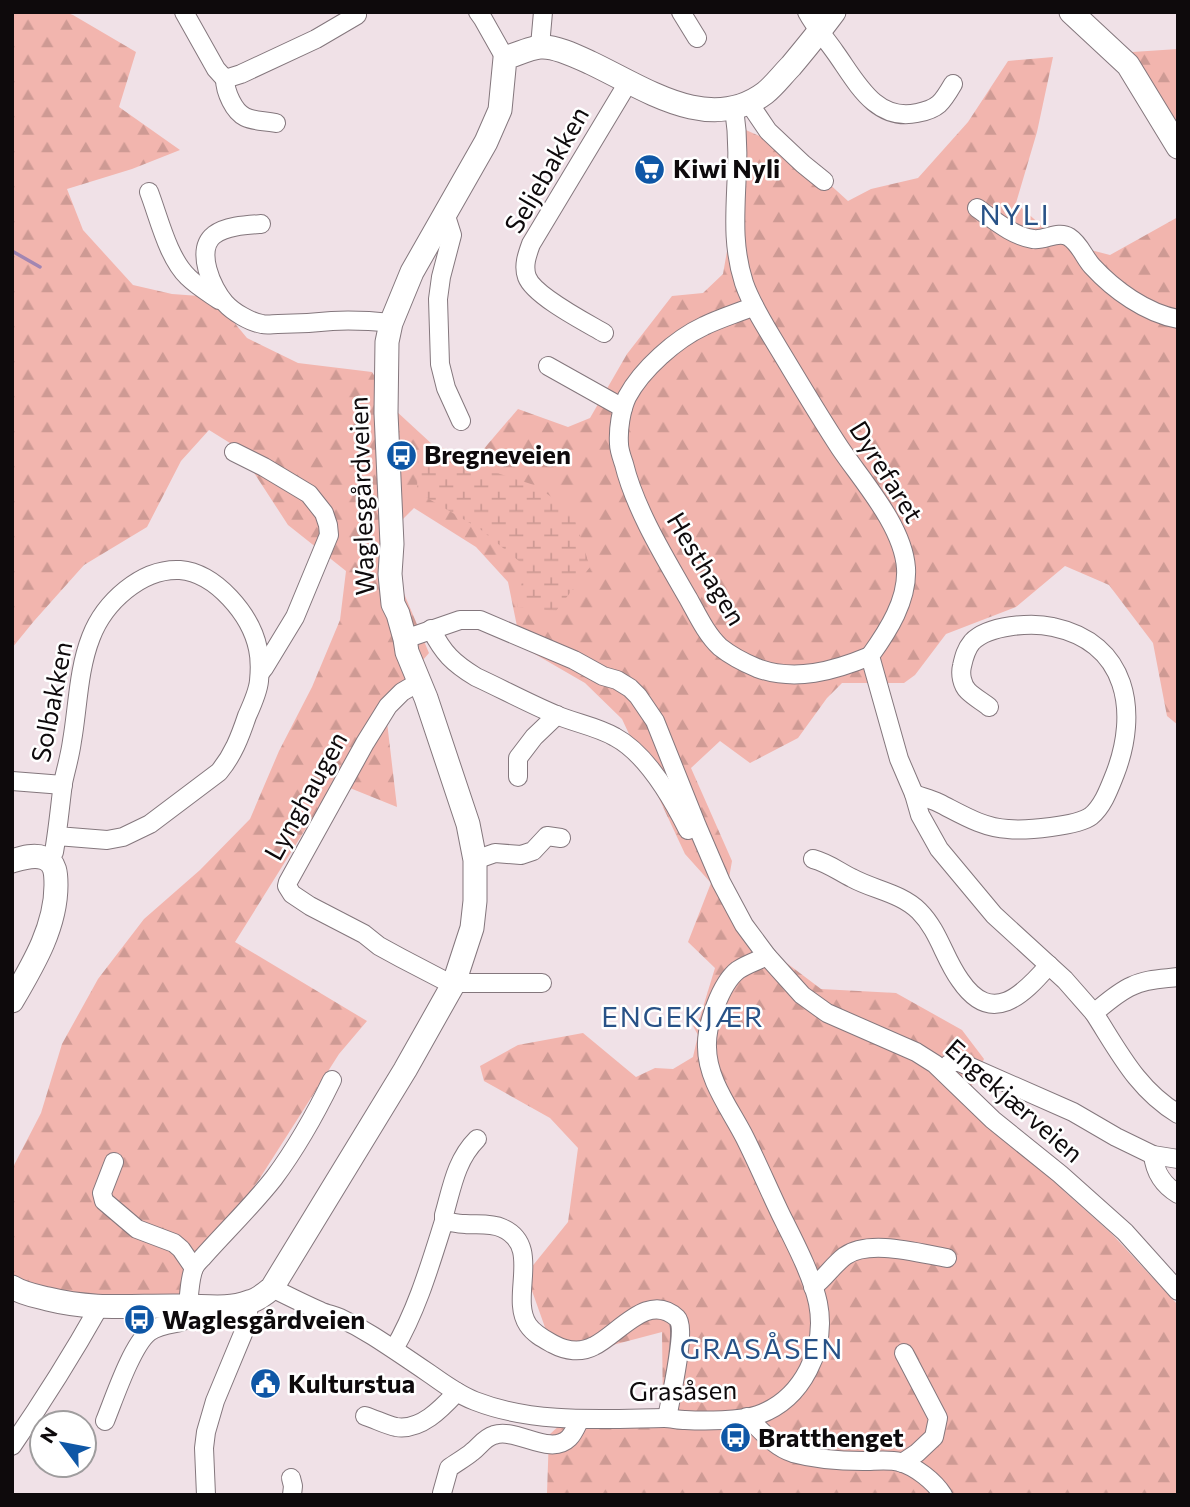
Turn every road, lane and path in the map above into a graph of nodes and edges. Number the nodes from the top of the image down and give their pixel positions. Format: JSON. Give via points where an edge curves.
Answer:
{"nodes":[{"id":1,"x":184,"y":12,"type":"edge"},
{"id":2,"x":478,"y":12,"type":"edge"},
{"id":3,"x":543,"y":12,"type":"edge"},
{"id":4,"x":681,"y":12,"type":"edge"},
{"id":5,"x":834,"y":12,"type":"edge"},
{"id":6,"x":1072,"y":12,"type":"edge"},
{"id":7,"x":357,"y":15,"type":"dead end"},
{"id":8,"x":812,"y":29,"type":"edge"},
{"id":9,"x":697,"y":38,"type":"dead end"},
{"id":10,"x":540,"y":46,"type":"junction"},
{"id":11,"x":505,"y":58,"type":"junction"},
{"id":12,"x":225,"y":79,"type":"junction"},
{"id":13,"x":629,"y":81,"type":"junction"},
{"id":14,"x":953,"y":84,"type":"dead end"},
{"id":15,"x":741,"y":106,"type":"junction"},
{"id":16,"x":276,"y":123,"type":"dead end"},
{"id":17,"x":1176,"y":141,"type":"edge"},
{"id":18,"x":824,"y":181,"type":"dead end"},
{"id":19,"x":149,"y":192,"type":"dead end"},
{"id":20,"x":977,"y":208,"type":"dead end"},
{"id":21,"x":446,"y":213,"type":"junction"},
{"id":22,"x":261,"y":224,"type":"dead end"},
{"id":23,"x":225,"y":304,"type":"junction"},
{"id":24,"x":754,"y":306,"type":"junction"},
{"id":25,"x":1178,"y":319,"type":"edge"},
{"id":26,"x":391,"y":323,"type":"junction"},
{"id":27,"x":604,"y":333,"type":"dead end"},
{"id":28,"x":548,"y":366,"type":"dead end"},
{"id":29,"x":623,"y":408,"type":"junction"},
{"id":30,"x":461,"y":421,"type":"dead end"},
{"id":31,"x":234,"y":452,"type":"dead end"},
{"id":32,"x":431,"y":629,"type":"junction"},
{"id":33,"x":405,"y":639,"type":"junction"},
{"id":34,"x":870,"y":656,"type":"junction"},
{"id":35,"x":260,"y":673,"type":"junction"},
{"id":36,"x":419,"y":682,"type":"junction"},
{"id":37,"x":989,"y":707,"type":"dead end"},
{"id":38,"x":557,"y":715,"type":"junction"},
{"id":39,"x":517,"y":777,"type":"dead end"},
{"id":40,"x":12,"y":781,"type":"edge"},
{"id":41,"x":63,"y":785,"type":"junction"},
{"id":42,"x":914,"y":794,"type":"junction"},
{"id":43,"x":57,"y":836,"type":"junction"},
{"id":44,"x":561,"y":838,"type":"dead end"},
{"id":45,"x":813,"y":859,"type":"dead end"},
{"id":46,"x":49,"y":860,"type":"junction"},
{"id":47,"x":475,"y":860,"type":"junction"},
{"id":48,"x":12,"y":861,"type":"edge"},
{"id":49,"x":721,"y":882,"type":"junction"},
{"id":50,"x":767,"y":956,"type":"junction"},
{"id":51,"x":1049,"y":965,"type":"junction"},
{"id":52,"x":1178,"y":977,"type":"edge"},
{"id":53,"x":454,"y":983,"type":"junction"},
{"id":54,"x":542,"y":983,"type":"dead end"},
{"id":55,"x":12,"y":1001,"type":"edge"},
{"id":56,"x":1094,"y":1013,"type":"junction"},
{"id":57,"x":944,"y":1072,"type":"junction"},
{"id":58,"x":332,"y":1080,"type":"dead end"},
{"id":59,"x":1178,"y":1114,"type":"edge"},
{"id":60,"x":477,"y":1139,"type":"dead end"},
{"id":61,"x":1153,"y":1156,"type":"junction"},
{"id":62,"x":1178,"y":1159,"type":"edge"},
{"id":63,"x":114,"y":1163,"type":"dead end"},
{"id":64,"x":1178,"y":1194,"type":"edge"},
{"id":65,"x":444,"y":1221,"type":"junction"},
{"id":66,"x":947,"y":1258,"type":"dead end"},
{"id":67,"x":194,"y":1268,"type":"junction"},
{"id":68,"x":12,"y":1287,"type":"edge"},
{"id":69,"x":813,"y":1287,"type":"junction"},
{"id":70,"x":272,"y":1288,"type":"junction"},
{"id":71,"x":1178,"y":1291,"type":"edge"},
{"id":72,"x":248,"y":1303,"type":"junction"},
{"id":73,"x":188,"y":1306,"type":"junction"},
{"id":74,"x":99,"y":1307,"type":"junction"},
{"id":75,"x":394,"y":1349,"type":"junction"},
{"id":76,"x":904,"y":1353,"type":"dead end"},
{"id":77,"x":457,"y":1392,"type":"junction"},
{"id":78,"x":365,"y":1416,"type":"dead end"},
{"id":79,"x":747,"y":1417,"type":"junction"},
{"id":80,"x":667,"y":1418,"type":"junction"},
{"id":81,"x":580,"y":1419,"type":"junction"},
{"id":82,"x":105,"y":1421,"type":"dead end"},
{"id":83,"x":12,"y":1446,"type":"edge"},
{"id":84,"x":902,"y":1463,"type":"junction"},
{"id":85,"x":442,"y":1493,"type":"edge"},
{"id":86,"x":206,"y":1495,"type":"edge"},
{"id":87,"x":943,"y":1495,"type":"edge"}],
"edges":[{"from":1,"to":12,"type":"street"},
{"from":2,"to":11,"type":"street"},
{"from":3,"to":10,"type":"street"},
{"from":4,"to":9,"type":"street"},
{"from":5,"to":8,"type":"main road"},
{"from":6,"to":17,"type":"main road","via":[[1128,65]]},
{"from":7,"to":12,"type":"street","via":[[316,39]]},
{"from":8,"to":14,"type":"street","via":[[869,99],[893,114],[932,110]]},
{"from":8,"to":15,"type":"main road","via":[[774,85]]},
{"from":10,"to":11,"type":"main road"},
{"from":10,"to":13,"type":"main road","via":[[579,57]]},
{"from":11,"to":21,"type":"main road","name":"Waglesgårdveien","via":[[500,110]]},
{"from":12,"to":16,"type":"street","via":[[240,115]]},
{"from":13,"to":15,"type":"main road","via":[[689,108]]},
{"from":13,"to":27,"type":"street","name":"Seljebakken","via":[[531,244],[525,265],[526,276],[540,293]]},
{"from":15,"to":18,"type":"street"},
{"from":15,"to":24,"type":"street","name":"Dyrefaret","via":[[734,220],[737,255]]},
{"from":19,"to":23,"type":"street","via":[[178,265],[188,278]]},
{"from":20,"to":25,"type":"street","via":[[1029,239],[1068,236],[1126,295]]},
{"from":21,"to":26,"type":"main road","name":"Waglesgårdveien","via":[[412,272]]},
{"from":21,"to":30,"type":"street","via":[[452,235],[438,299],[440,364]]},
{"from":22,"to":23,"type":"street","via":[[221,232],[207,244],[210,278]]},
{"from":23,"to":26,"type":"street","via":[[262,325]]},
{"from":24,"to":29,"type":"street","name":"Hesthagen","via":[[681,340],[639,378]]},
{"from":24,"to":34,"type":"street","name":"Dyrefaret","via":[[841,450],[883,507],[902,550],[904,589],[896,615]]},
{"from":26,"to":33,"type":"main road","name":"Waglesgårdveien","via":[[386,401],[390,574],[393,604]]},
{"from":28,"to":29,"type":"street"},
{"from":29,"to":34,"type":"street","name":"Hesthagen","via":[[618,445],[628,479],[671,570],[720,646],[757,667],[794,675],[838,668]]},
{"from":31,"to":35,"type":"street","name":"Solbakken","via":[[309,494],[324,513],[329,535],[295,617]]},
{"from":32,"to":33,"type":"street","name":"Engekjærveien"},
{"from":32,"to":38,"type":"street","via":[[446,654],[463,669]]},
{"from":32,"to":49,"type":"street","name":"Engekjærveien","via":[[460,620],[480,620],[630,688],[655,721]]},
{"from":33,"to":36,"type":"main road","name":"Waglesgårdveien"},
{"from":34,"to":42,"type":"street","via":[[899,759]]},
{"from":35,"to":41,"type":"street","name":"Solbakken","via":[[258,648],[248,622],[219,587],[179,570],[147,577],[114,600],[90,637]]},
{"from":35,"to":43,"type":"street","name":"Solbakken","via":[[236,746],[219,772],[149,824],[123,837]]},
{"from":36,"to":47,"type":"main road","name":"Waglesgårdveien","via":[[459,793]]},
{"from":36,"to":53,"type":"street","name":"Lynghaugen","via":[[388,706],[287,886],[310,906]]},
{"from":37,"to":42,"type":"street","via":[[967,690],[961,671],[973,641],[990,631],[1046,625],[1070,631],[1103,653],[1117,673],[1128,712],[1120,760],[1098,808],[1082,821],[1009,830],[984,825]]},
{"from":38,"to":39,"type":"street","via":[[518,758]]},
{"from":38,"to":49,"type":"street","name":"Engekjærveien","via":[[615,736],[650,766],[703,862]]},
{"from":40,"to":41,"type":"street","name":"Solbakken"},
{"from":41,"to":43,"type":"street","name":"Solbakken"},
{"from":42,"to":51,"type":"street","via":[[920,815],[955,870],[993,915]]},
{"from":43,"to":46,"type":"street","name":"Solbakken"},
{"from":44,"to":47,"type":"street","via":[[547,836],[521,855],[495,853]]},
{"from":45,"to":51,"type":"street","via":[[918,909],[932,926],[959,980],[981,1000],[999,1004],[1012,1000]]},
{"from":46,"to":48,"type":"main road","via":[[30,857]]},
{"from":46,"to":55,"type":"main road","via":[[56,872],[56,898],[48,931]]},
{"from":47,"to":53,"type":"main road","name":"Waglesgårdveien","via":[[472,928]]},
{"from":49,"to":50,"type":"street","name":"Engekjærveien"},
{"from":50,"to":57,"type":"street","name":"Engekjærveien","via":[[815,1006],[916,1052]]},
{"from":50,"to":69,"type":"street","name":"Grasåsen","via":[[736,971],[726,983],[706,1045],[718,1088]]},
{"from":51,"to":56,"type":"street"},
{"from":52,"to":56,"type":"street","via":[[1131,986]]},
{"from":53,"to":54,"type":"street"},
{"from":53,"to":70,"type":"main road","name":"Waglesgårdveien"},
{"from":56,"to":59,"type":"street","via":[[1143,1087]]},
{"from":57,"to":61,"type":"street","via":[[957,1061],[1073,1112]]},
{"from":57,"to":71,"type":"street","name":"Engekjærveien","via":[[993,1120],[1125,1232]]},
{"from":58,"to":67,"type":"street","via":[[295,1149]]},
{"from":60,"to":65,"type":"street","via":[[460,1163]]},
{"from":61,"to":62,"type":"street"},
{"from":61,"to":64,"type":"street","via":[[1160,1178]]},
{"from":63,"to":67,"type":"street","via":[[102,1194],[104,1201],[137,1229],[174,1243]]},
{"from":65,"to":75,"type":"street","via":[[424,1282]]},
{"from":65,"to":80,"type":"street","via":[[501,1227],[511,1233],[524,1261],[524,1317],[540,1337],[559,1347],[594,1347],[647,1311],[667,1312],[678,1319],[680,1348]]},
{"from":66,"to":69,"type":"street","via":[[860,1248]]},
{"from":67,"to":73,"type":"street"},
{"from":68,"to":74,"type":"main road","name":"Waglesgårdveien","via":[[55,1301]]},
{"from":69,"to":79,"type":"street","name":"Grasåsen","via":[[821,1328],[809,1368],[785,1400]]},
{"from":70,"to":72,"type":"main road","name":"Waglesgårdveien"},
{"from":70,"to":75,"type":"street","name":"Grasåsen","via":[[340,1318]]},
{"from":72,"to":73,"type":"main road","name":"Waglesgårdveien","via":[[219,1308]]},
{"from":72,"to":86,"type":"street","via":[[247,1324],[206,1432]]},
{"from":73,"to":74,"type":"main road","name":"Waglesgårdveien"},
{"from":73,"to":82,"type":"street","via":[[181,1322],[156,1328],[143,1338]]},
{"from":74,"to":83,"type":"street"},
{"from":75,"to":77,"type":"street","name":"Grasåsen"},
{"from":76,"to":84,"type":"street","via":[[938,1418],[934,1437]]},
{"from":77,"to":78,"type":"street","via":[[443,1408],[412,1426],[398,1427]]},
{"from":77,"to":81,"type":"street","name":"Grasåsen","via":[[506,1410]]},
{"from":79,"to":80,"type":"street","name":"Grasåsen"},
{"from":79,"to":84,"type":"street","via":[[776,1445],[792,1452]]},
{"from":80,"to":81,"type":"street","name":"Grasåsen"},
{"from":81,"to":85,"type":"street","via":[[561,1443],[496,1433],[449,1468]]},
{"from":84,"to":87,"type":"street","via":[[925,1476]]}]}
